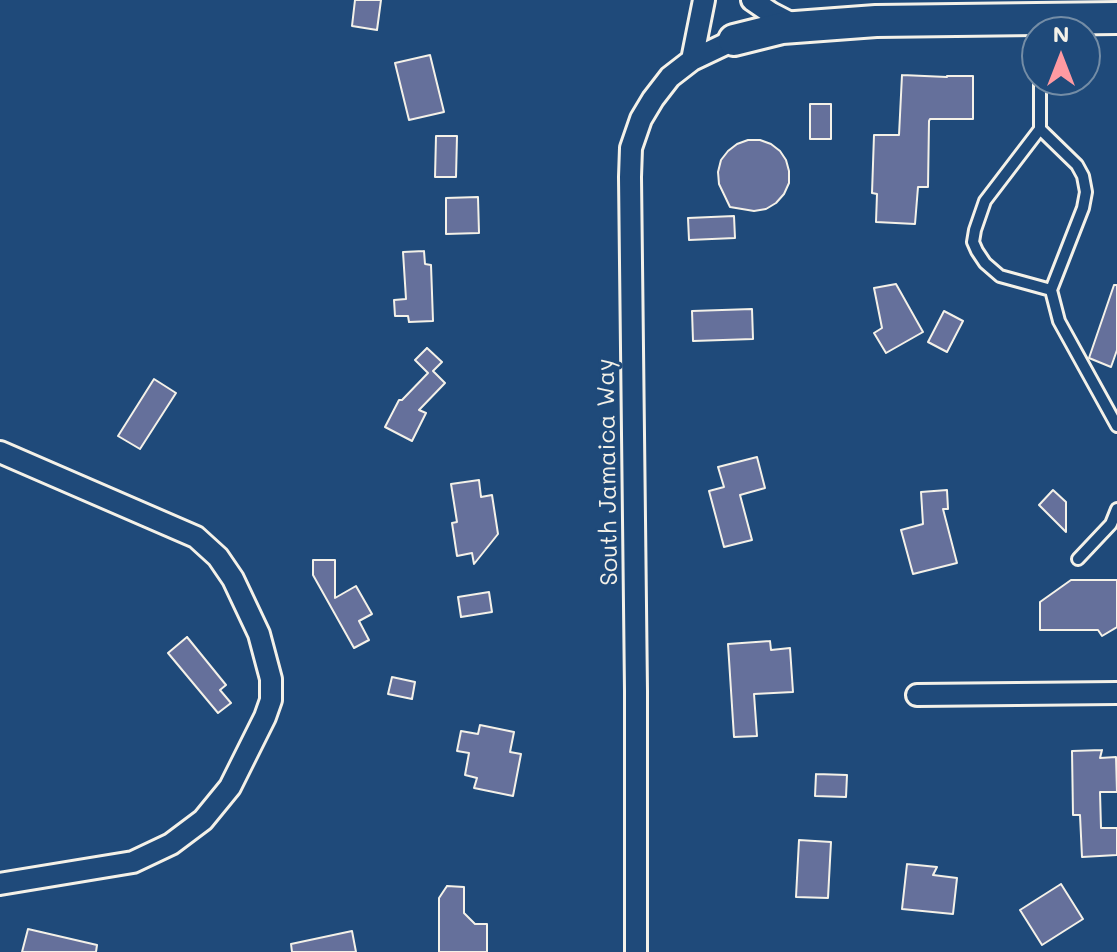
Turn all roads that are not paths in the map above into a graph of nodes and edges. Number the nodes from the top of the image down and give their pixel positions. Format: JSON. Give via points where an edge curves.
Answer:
{"nodes":[{"id":1,"x":704,"y":0,"type":"edge"},
{"id":2,"x":752,"y":0,"type":"edge"},
{"id":3,"x":875,"y":11,"type":"edge"},
{"id":4,"x":1021,"y":23,"type":"edge"},
{"id":5,"x":798,"y":27,"type":"junction"},
{"id":6,"x":734,"y":40,"type":"joint"},
{"id":7,"x":692,"y":60,"type":"junction"},
{"id":8,"x":1040,"y":96,"type":"edge"},
{"id":9,"x":1040,"y":129,"type":"junction"},
{"id":10,"x":1051,"y":290,"type":"junction"},
{"id":11,"x":1117,"y":426,"type":"edge"},
{"id":12,"x":0,"y":452,"type":"edge"},
{"id":13,"x":1117,"y":509,"type":"edge"},
{"id":14,"x":1078,"y":559,"type":"dead end"},
{"id":15,"x":1117,"y":693,"type":"edge"},
{"id":16,"x":917,"y":695,"type":"dead end"},
{"id":17,"x":0,"y":884,"type":"edge"},
{"id":18,"x":636,"y":952,"type":"edge"}],
"edges":[{"from":1,"to":7,"type":"street"},
{"from":2,"to":5,"type":"street"},
{"from":3,"to":4,"type":"street"},
{"from":3,"to":5,"type":"street"},
{"from":5,"to":6,"type":"street"},
{"from":6,"to":7,"type":"street","name":"South Jamaica Way"},
{"from":7,"to":18,"type":"street","name":"South Jamaica Way","via":[[653,99],[631,148]]},
{"from":8,"to":9,"type":"lane"},
{"from":9,"to":10,"type":"lane","via":[[1077,165],[1086,192]]},
{"from":9,"to":10,"type":"lane","via":[[985,201],[973,242],[1000,276]]},
{"from":10,"to":11,"type":"lane","via":[[1059,321]]},
{"from":12,"to":17,"type":"street","via":[[196,537],[218,557],[259,634],[271,700],[230,787],[203,820],[171,844],[133,862]]},
{"from":13,"to":14,"type":"lane","via":[[1111,524]]},
{"from":15,"to":16,"type":"street"}]}
